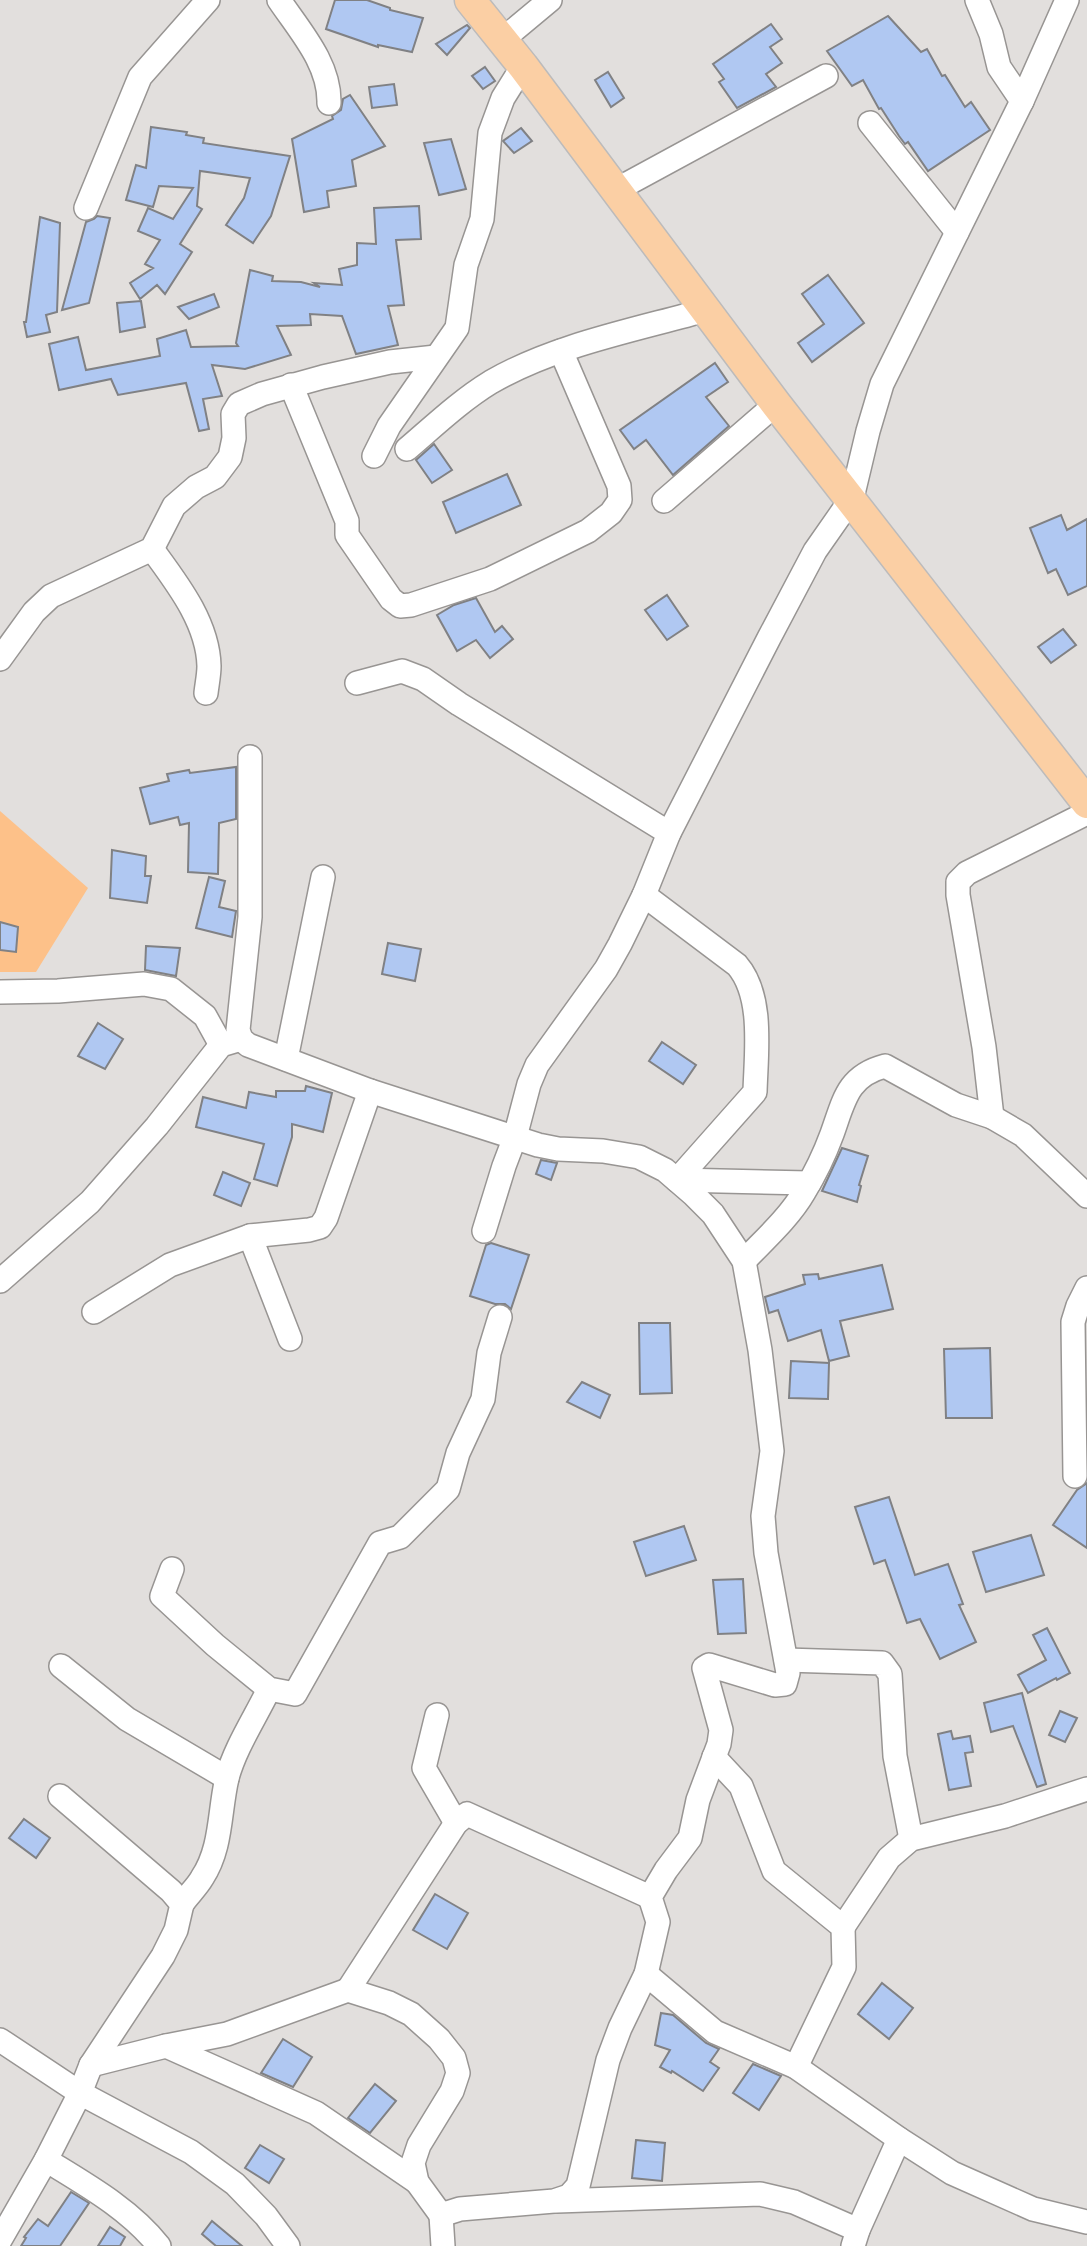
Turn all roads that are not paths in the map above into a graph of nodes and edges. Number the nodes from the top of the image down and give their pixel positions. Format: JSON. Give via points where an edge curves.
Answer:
{"nodes":[{"id":1,"x":208,"y":0,"type":"edge"},
{"id":2,"x":279,"y":0,"type":"edge"},
{"id":3,"x":470,"y":0,"type":"edge"},
{"id":4,"x":550,"y":0,"type":"edge"},
{"id":5,"x":976,"y":0,"type":"edge"},
{"id":6,"x":1067,"y":0,"type":"edge"},
{"id":7,"x":502,"y":40,"type":"junction"},
{"id":8,"x":523,"y":66,"type":"junction"},
{"id":9,"x":826,"y":76,"type":"dead end"},
{"id":10,"x":1022,"y":101,"type":"junction"},
{"id":11,"x":329,"y":103,"type":"dead end"},
{"id":12,"x":870,"y":123,"type":"dead end"},
{"id":13,"x":616,"y":190,"type":"junction"},
{"id":14,"x":86,"y":208,"type":"dead end"},
{"id":15,"x":957,"y":232,"type":"junction"},
{"id":16,"x":706,"y":310,"type":"junction"},
{"id":17,"x":561,"y":351,"type":"junction"},
{"id":18,"x":436,"y":357,"type":"junction"},
{"id":19,"x":291,"y":386,"type":"junction"},
{"id":20,"x":776,"y":404,"type":"junction"},
{"id":21,"x":407,"y":449,"type":"dead end"},
{"id":22,"x":374,"y":456,"type":"dead end"},
{"id":23,"x":852,"y":498,"type":"junction"},
{"id":24,"x":664,"y":501,"type":"dead end"},
{"id":25,"x":152,"y":549,"type":"junction"},
{"id":26,"x":0,"y":660,"type":"edge"},
{"id":27,"x":357,"y":683,"type":"dead end"},
{"id":28,"x":206,"y":693,"type":"dead end"},
{"id":29,"x":250,"y":757,"type":"dead end"},
{"id":30,"x":1087,"y":803,"type":"edge"},
{"id":31,"x":1087,"y":813,"type":"edge"},
{"id":32,"x":669,"y":833,"type":"junction"},
{"id":33,"x":323,"y":877,"type":"dead end"},
{"id":34,"x":644,"y":895,"type":"junction"},
{"id":35,"x":0,"y":992,"type":"edge"},
{"id":36,"x":231,"y":1042,"type":"junction"},
{"id":37,"x":286,"y":1059,"type":"junction"},
{"id":38,"x":370,"y":1091,"type":"junction"},
{"id":39,"x":992,"y":1117,"type":"junction"},
{"id":40,"x":515,"y":1137,"type":"junction"},
{"id":41,"x":677,"y":1180,"type":"junction"},
{"id":42,"x":809,"y":1183,"type":"junction"},
{"id":43,"x":1087,"y":1196,"type":"edge"},
{"id":44,"x":484,"y":1231,"type":"dead end"},
{"id":45,"x":250,"y":1236,"type":"junction"},
{"id":46,"x":744,"y":1261,"type":"junction"},
{"id":47,"x":0,"y":1281,"type":"edge"},
{"id":48,"x":1087,"y":1289,"type":"edge"},
{"id":49,"x":94,"y":1312,"type":"dead end"},
{"id":50,"x":500,"y":1317,"type":"dead end"},
{"id":51,"x":290,"y":1339,"type":"dead end"},
{"id":52,"x":1075,"y":1476,"type":"dead end"},
{"id":53,"x":172,"y":1569,"type":"dead end"},
{"id":54,"x":786,"y":1660,"type":"junction"},
{"id":55,"x":61,"y":1666,"type":"dead end"},
{"id":56,"x":269,"y":1689,"type":"junction"},
{"id":57,"x":437,"y":1714,"type":"dead end"},
{"id":58,"x":714,"y":1757,"type":"junction"},
{"id":59,"x":227,"y":1778,"type":"junction"},
{"id":60,"x":1087,"y":1789,"type":"edge"},
{"id":61,"x":60,"y":1796,"type":"dead end"},
{"id":62,"x":456,"y":1823,"type":"junction"},
{"id":63,"x":911,"y":1839,"type":"junction"},
{"id":64,"x":650,"y":1897,"type":"junction"},
{"id":65,"x":182,"y":1904,"type":"junction"},
{"id":66,"x":844,"y":1927,"type":"junction"},
{"id":67,"x":646,"y":1974,"type":"junction"},
{"id":68,"x":348,"y":1990,"type":"junction"},
{"id":69,"x":0,"y":2040,"type":"edge"},
{"id":70,"x":166,"y":2046,"type":"junction"},
{"id":71,"x":91,"y":2065,"type":"junction"},
{"id":72,"x":796,"y":2067,"type":"junction"},
{"id":73,"x":80,"y":2093,"type":"junction"},
{"id":74,"x":899,"y":2139,"type":"junction"},
{"id":75,"x":46,"y":2160,"type":"junction"},
{"id":76,"x":416,"y":2182,"type":"junction"},
{"id":77,"x":554,"y":2202,"type":"junction"},
{"id":78,"x":441,"y":2215,"type":"junction"},
{"id":79,"x":1087,"y":2222,"type":"edge"},
{"id":80,"x":856,"y":2238,"type":"edge"},
{"id":81,"x":0,"y":2240,"type":"edge"},
{"id":82,"x":159,"y":2246,"type":"edge"},
{"id":83,"x":288,"y":2246,"type":"edge"},
{"id":84,"x":443,"y":2246,"type":"edge"}],
"edges":[{"from":1,"to":14,"type":"street","via":[[140,77]]},
{"from":2,"to":11,"type":"street","via":[[323,68]]},
{"from":3,"to":7,"type":"main road"},
{"from":4,"to":7,"type":"street"},
{"from":5,"to":10,"type":"street","via":[[999,67]]},
{"from":6,"to":10,"type":"street"},
{"from":7,"to":8,"type":"main road"},
{"from":8,"to":13,"type":"main road"},
{"from":8,"to":18,"type":"street","via":[[503,98],[490,133],[482,219],[466,265],[457,328]]},
{"from":9,"to":13,"type":"street"},
{"from":10,"to":15,"type":"street"},
{"from":12,"to":15,"type":"street"},
{"from":13,"to":16,"type":"main road"},
{"from":15,"to":23,"type":"street","via":[[882,384]]},
{"from":16,"to":17,"type":"street"},
{"from":16,"to":20,"type":"main road"},
{"from":17,"to":19,"type":"street","via":[[619,485],[620,500],[588,531],[490,579],[411,605],[400,606],[391,600],[348,535],[347,521]]},
{"from":17,"to":21,"type":"street","via":[[464,400]]},
{"from":18,"to":19,"type":"street","via":[[390,362]]},
{"from":18,"to":22,"type":"street"},
{"from":19,"to":25,"type":"street","via":[[239,404],[233,414],[230,457],[215,478],[174,506]]},
{"from":20,"to":23,"type":"main road"},
{"from":20,"to":24,"type":"street"},
{"from":23,"to":30,"type":"main road"},
{"from":23,"to":32,"type":"street","via":[[815,551]]},
{"from":25,"to":26,"type":"street","via":[[51,596]]},
{"from":25,"to":28,"type":"street","via":[[200,624],[209,664]]},
{"from":27,"to":32,"type":"street","via":[[402,671],[423,679]]},
{"from":29,"to":36,"type":"street","via":[[250,917],[238,1030]]},
{"from":31,"to":39,"type":"street","via":[[967,873],[958,882]]},
{"from":32,"to":34,"type":"street"},
{"from":33,"to":37,"type":"street"},
{"from":34,"to":40,"type":"street","via":[[607,969],[537,1065]]},
{"from":34,"to":41,"type":"street","via":[[737,965],[745,974],[757,1015],[755,1092]]},
{"from":35,"to":36,"type":"street","via":[[144,984],[171,989]]},
{"from":36,"to":37,"type":"street"},
{"from":36,"to":47,"type":"street","via":[[90,1202]]},
{"from":37,"to":38,"type":"street"},
{"from":38,"to":40,"type":"street"},
{"from":38,"to":45,"type":"street","via":[[320,1227]]},
{"from":39,"to":42,"type":"street","via":[[956,1105],[885,1066],[874,1069],[850,1086]]},
{"from":39,"to":43,"type":"street","via":[[1023,1135]]},
{"from":40,"to":41,"type":"street","via":[[558,1149],[639,1157]]},
{"from":40,"to":44,"type":"street"},
{"from":41,"to":42,"type":"street"},
{"from":41,"to":46,"type":"street","via":[[713,1214]]},
{"from":42,"to":46,"type":"street","via":[[790,1212]]},
{"from":45,"to":49,"type":"street","via":[[170,1265]]},
{"from":45,"to":51,"type":"street"},
{"from":46,"to":54,"type":"street","via":[[772,1451],[763,1516],[766,1553]]},
{"from":48,"to":52,"type":"street","via":[[1073,1322]]},
{"from":50,"to":56,"type":"street","via":[[489,1353],[484,1399],[458,1453],[447,1489],[400,1538],[380,1543],[295,1693]]},
{"from":53,"to":56,"type":"street","via":[[162,1596]]},
{"from":54,"to":58,"type":"street","via":[[785,1684],[775,1685],[709,1665],[704,1668],[720,1730]]},
{"from":54,"to":63,"type":"street","via":[[882,1663],[890,1674],[895,1756]]},
{"from":55,"to":59,"type":"street","via":[[127,1719]]},
{"from":56,"to":59,"type":"street"},
{"from":57,"to":62,"type":"street","via":[[424,1768]]},
{"from":58,"to":64,"type":"street","via":[[698,1800],[691,1838]]},
{"from":58,"to":66,"type":"street","via":[[741,1786],[774,1871]]},
{"from":59,"to":65,"type":"street","via":[[212,1860]]},
{"from":60,"to":63,"type":"street","via":[[1005,1816]]},
{"from":61,"to":65,"type":"street"},
{"from":62,"to":64,"type":"street","via":[[467,1814]]},
{"from":62,"to":68,"type":"street"},
{"from":63,"to":66,"type":"street","via":[[889,1858]]},
{"from":64,"to":67,"type":"street","via":[[658,1922]]},
{"from":65,"to":71,"type":"street","via":[[163,1956]]},
{"from":66,"to":72,"type":"street","via":[[845,1967]]},
{"from":67,"to":72,"type":"street","via":[[715,2032]]},
{"from":67,"to":77,"type":"street","via":[[608,2060],[578,2186]]},
{"from":68,"to":70,"type":"street","via":[[227,2034]]},
{"from":68,"to":76,"type":"street","via":[[411,2014],[454,2058],[458,2073],[452,2091],[413,2163]]},
{"from":69,"to":73,"type":"street"},
{"from":70,"to":71,"type":"street"},
{"from":70,"to":76,"type":"street","via":[[316,2113]]},
{"from":71,"to":73,"type":"street"},
{"from":72,"to":74,"type":"street"},
{"from":73,"to":75,"type":"street"},
{"from":73,"to":83,"type":"street","via":[[191,2152],[235,2184]]},
{"from":74,"to":79,"type":"street","via":[[952,2173],[1033,2209]]},
{"from":74,"to":80,"type":"street"},
{"from":75,"to":81,"type":"street"},
{"from":75,"to":82,"type":"street","via":[[111,2203]]},
{"from":76,"to":78,"type":"street"},
{"from":77,"to":78,"type":"street","via":[[460,2209]]},
{"from":77,"to":80,"type":"street","via":[[760,2194],[794,2202]]},
{"from":78,"to":84,"type":"street"}]}
